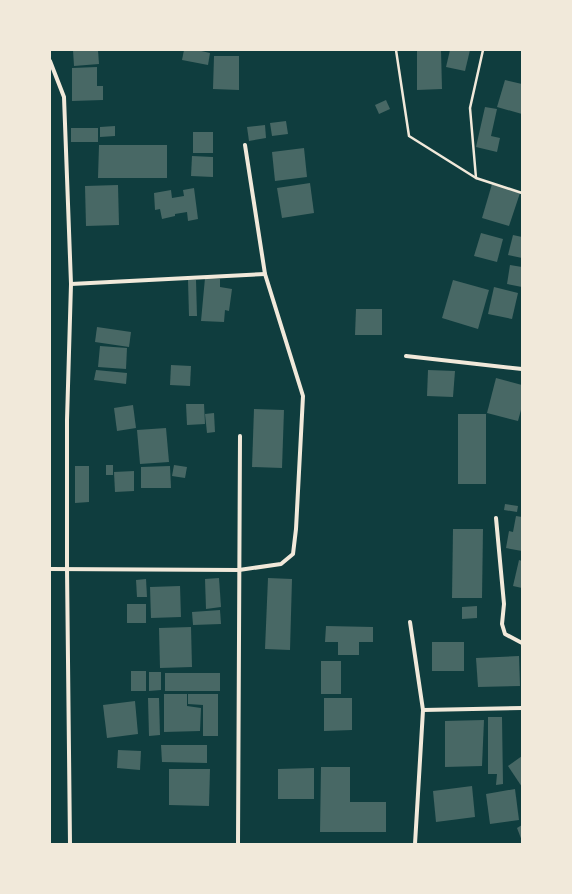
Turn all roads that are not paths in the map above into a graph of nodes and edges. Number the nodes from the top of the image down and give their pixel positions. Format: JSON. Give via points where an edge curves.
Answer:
{"nodes":[{"id":1,"x":50,"y":61,"type":"edge"},
{"id":2,"x":245,"y":145,"type":"dead end"},
{"id":3,"x":265,"y":274,"type":"junction"},
{"id":4,"x":71,"y":284,"type":"junction"},
{"id":5,"x":406,"y":356,"type":"dead end"},
{"id":6,"x":522,"y":369,"type":"edge"},
{"id":7,"x":240,"y":436,"type":"dead end"},
{"id":8,"x":496,"y":518,"type":"dead end"},
{"id":9,"x":50,"y":569,"type":"edge"},
{"id":10,"x":67,"y":569,"type":"junction"},
{"id":11,"x":240,"y":570,"type":"junction"},
{"id":12,"x":410,"y":622,"type":"dead end"},
{"id":13,"x":522,"y":644,"type":"edge"},
{"id":14,"x":522,"y":708,"type":"edge"},
{"id":15,"x":423,"y":710,"type":"junction"},
{"id":16,"x":70,"y":844,"type":"edge"},
{"id":17,"x":238,"y":844,"type":"edge"},
{"id":18,"x":415,"y":844,"type":"edge"}],
"edges":[{"from":1,"to":4,"type":"street","via":[[64,97]]},
{"from":2,"to":3,"type":"street"},
{"from":3,"to":4,"type":"street"},
{"from":3,"to":11,"type":"street","via":[[303,396],[294,554],[281,564]]},
{"from":4,"to":10,"type":"street","via":[[67,420]]},
{"from":5,"to":6,"type":"street"},
{"from":7,"to":11,"type":"street"},
{"from":8,"to":13,"type":"street","via":[[504,604],[502,624],[505,634]]},
{"from":9,"to":10,"type":"street"},
{"from":10,"to":11,"type":"street"},
{"from":10,"to":16,"type":"street"},
{"from":11,"to":17,"type":"street"},
{"from":12,"to":15,"type":"street"},
{"from":14,"to":15,"type":"street"},
{"from":15,"to":18,"type":"street"}]}
